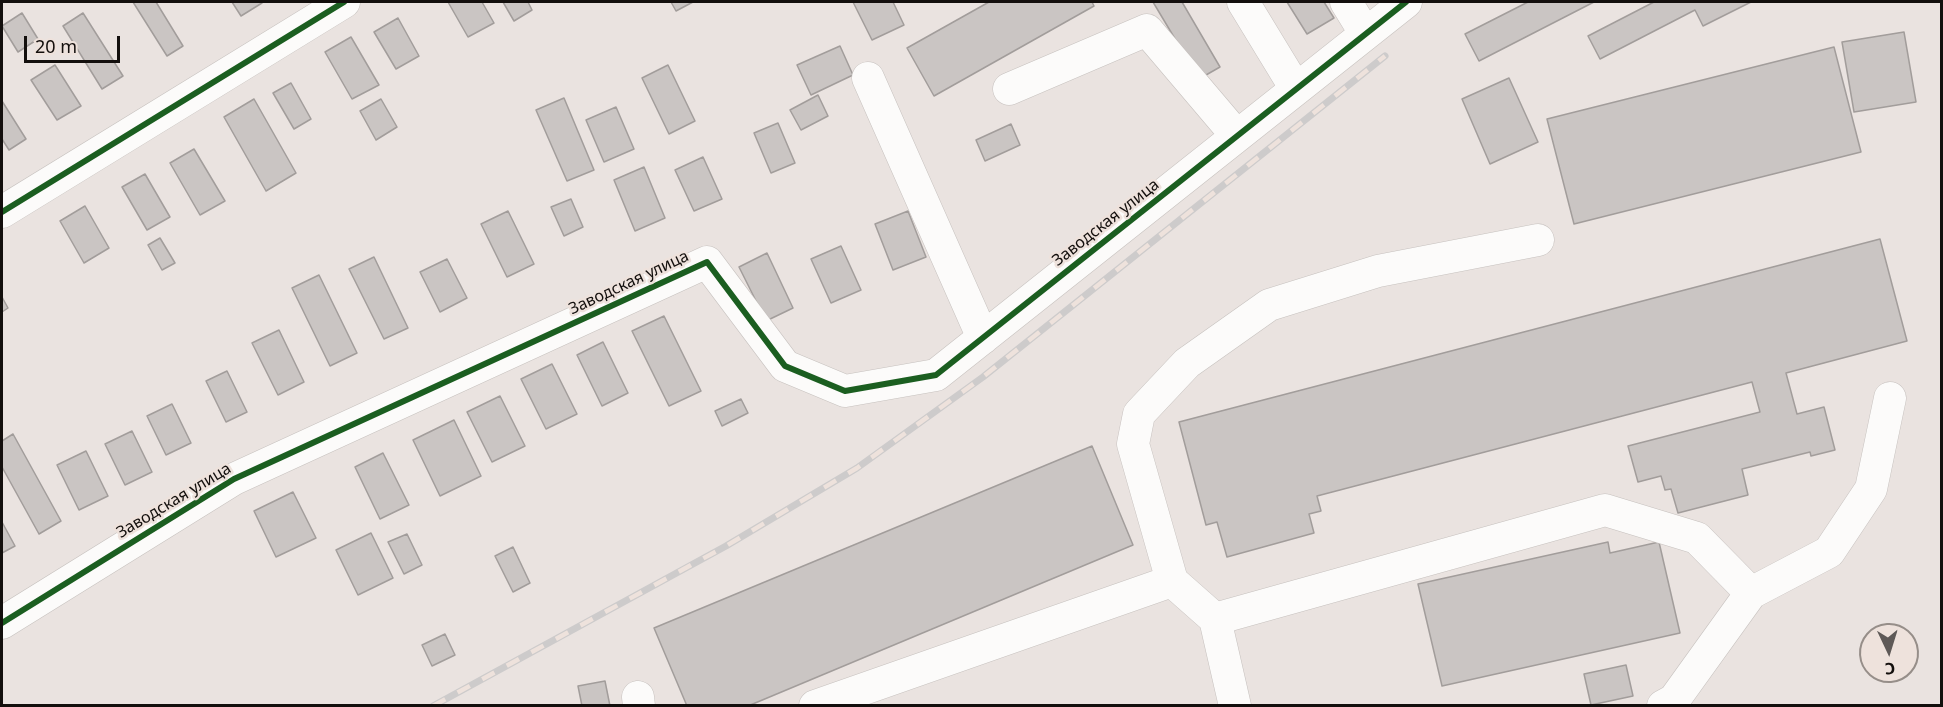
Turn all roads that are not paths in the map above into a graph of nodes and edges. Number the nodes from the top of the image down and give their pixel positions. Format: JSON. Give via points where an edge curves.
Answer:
{"nodes":[{"id":1,"x":344,"y":2,"type":"edge"},
{"id":2,"x":1243,"y":2,"type":"edge"},
{"id":3,"x":1346,"y":2,"type":"edge"},
{"id":4,"x":1406,"y":2,"type":"edge"},
{"id":5,"x":1365,"y":33,"type":"junction"},
{"id":6,"x":868,"y":78,"type":"dead end"},
{"id":7,"x":1009,"y":89,"type":"dead end"},
{"id":8,"x":1296,"y":89,"type":"junction"},
{"id":9,"x":1237,"y":136,"type":"junction"},
{"id":10,"x":2,"y":212,"type":"edge"},
{"id":11,"x":1538,"y":240,"type":"dead end"},
{"id":12,"x":983,"y":338,"type":"junction"},
{"id":13,"x":1890,"y":398,"type":"dead end"},
{"id":14,"x":1172,"y":581,"type":"junction"},
{"id":15,"x":1750,"y":593,"type":"junction"},
{"id":16,"x":1215,"y":619,"type":"junction"},
{"id":17,"x":2,"y":623,"type":"edge"},
{"id":18,"x":815,"y":705,"type":"edge"},
{"id":19,"x":1235,"y":705,"type":"edge"},
{"id":20,"x":1663,"y":705,"type":"edge"}],
"edges":[{"from":1,"to":10,"type":"street"},
{"from":2,"to":8,"type":"street"},
{"from":3,"to":5,"type":"street"},
{"from":4,"to":5,"type":"street","name":"Заводская улица"},
{"from":5,"to":8,"type":"street","name":"Заводская улица"},
{"from":6,"to":12,"type":"street"},
{"from":7,"to":9,"type":"street","via":[[1147,30]]},
{"from":8,"to":9,"type":"street","name":"Заводская улица"},
{"from":9,"to":12,"type":"street","name":"Заводская улица"},
{"from":11,"to":14,"type":"street","via":[[1378,271],[1269,305],[1187,363],[1140,414],[1133,444]]},
{"from":12,"to":17,"type":"street","name":"Заводская улица","via":[[936,375],[845,391],[784,366],[706,262],[234,479]]},
{"from":13,"to":15,"type":"street","via":[[1871,489],[1828,552]]},
{"from":14,"to":16,"type":"street"},
{"from":14,"to":18,"type":"street"},
{"from":15,"to":16,"type":"street","via":[[1697,538],[1605,510]]},
{"from":15,"to":20,"type":"street","via":[[1674,700]]},
{"from":16,"to":19,"type":"street"}]}
